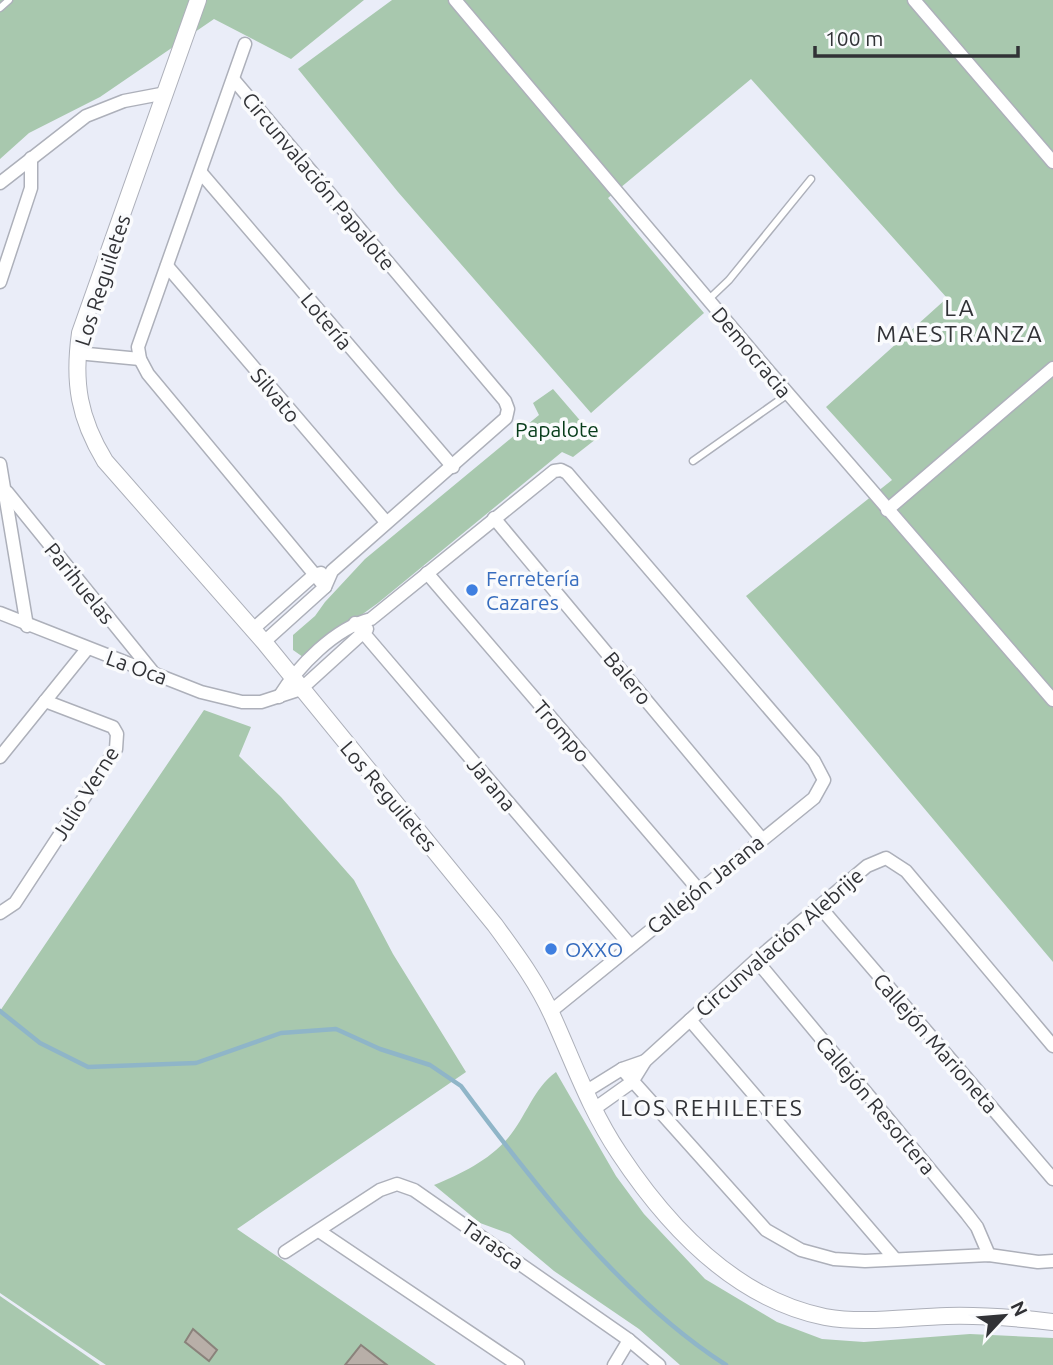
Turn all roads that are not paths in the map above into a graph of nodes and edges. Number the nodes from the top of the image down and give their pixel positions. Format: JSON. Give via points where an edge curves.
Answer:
{"nodes":[{"id":1,"x":9,"y":0,"type":"edge"},
{"id":2,"x":198,"y":0,"type":"edge"},
{"id":3,"x":455,"y":0,"type":"edge"},
{"id":4,"x":914,"y":0,"type":"edge"},
{"id":5,"x":0,"y":8,"type":"edge"},
{"id":6,"x":245,"y":44,"type":"dead end"},
{"id":7,"x":234,"y":80,"type":"junction"},
{"id":8,"x":166,"y":93,"type":"junction"},
{"id":9,"x":31,"y":158,"type":"junction"},
{"id":10,"x":1053,"y":162,"type":"edge"},
{"id":11,"x":202,"y":174,"type":"junction"},
{"id":12,"x":811,"y":180,"type":"dead end"},
{"id":13,"x":0,"y":183,"type":"edge"},
{"id":14,"x":167,"y":266,"type":"junction"},
{"id":15,"x":0,"y":282,"type":"edge"},
{"id":16,"x":708,"y":300,"type":"junction"},
{"id":17,"x":77,"y":353,"type":"junction"},
{"id":18,"x":140,"y":359,"type":"junction"},
{"id":19,"x":1053,"y":368,"type":"edge"},
{"id":20,"x":788,"y":394,"type":"junction"},
{"id":21,"x":693,"y":461,"type":"dead end"},
{"id":22,"x":0,"y":464,"type":"edge"},
{"id":23,"x":453,"y":467,"type":"junction"},
{"id":24,"x":7,"y":492,"type":"junction"},
{"id":25,"x":887,"y":509,"type":"junction"},
{"id":26,"x":494,"y":518,"type":"junction"},
{"id":27,"x":386,"y":522,"type":"junction"},
{"id":28,"x":332,"y":571,"type":"junction"},
{"id":29,"x":427,"y":573,"type":"junction"},
{"id":30,"x":314,"y":575,"type":"junction"},
{"id":31,"x":325,"y":587,"type":"junction"},
{"id":32,"x":0,"y":613,"type":"edge"},
{"id":33,"x":371,"y":619,"type":"junction"},
{"id":34,"x":355,"y":623,"type":"junction"},
{"id":35,"x":27,"y":626,"type":"junction"},
{"id":36,"x":252,"y":630,"type":"junction"},
{"id":37,"x":365,"y":634,"type":"junction"},
{"id":38,"x":264,"y":642,"type":"junction"},
{"id":39,"x":87,"y":649,"type":"junction"},
{"id":40,"x":154,"y":673,"type":"junction"},
{"id":41,"x":296,"y":683,"type":"junction"},
{"id":42,"x":1053,"y":700,"type":"edge"},
{"id":43,"x":45,"y":701,"type":"junction"},
{"id":44,"x":0,"y":757,"type":"edge"},
{"id":45,"x":761,"y":838,"type":"junction"},
{"id":46,"x":698,"y":889,"type":"junction"},
{"id":47,"x":820,"y":906,"type":"junction"},
{"id":48,"x":0,"y":913,"type":"edge"},
{"id":49,"x":630,"y":946,"type":"junction"},
{"id":50,"x":756,"y":960,"type":"junction"},
{"id":51,"x":550,"y":1012,"type":"junction"},
{"id":52,"x":690,"y":1020,"type":"junction"},
{"id":53,"x":1053,"y":1046,"type":"edge"},
{"id":54,"x":645,"y":1061,"type":"junction"},
{"id":55,"x":622,"y":1069,"type":"junction"},
{"id":56,"x":632,"y":1082,"type":"junction"},
{"id":57,"x":585,"y":1092,"type":"junction"},
{"id":58,"x":594,"y":1109,"type":"junction"},
{"id":59,"x":1053,"y":1179,"type":"edge"},
{"id":60,"x":319,"y":1231,"type":"junction"},
{"id":61,"x":285,"y":1252,"type":"dead end"},
{"id":62,"x":989,"y":1255,"type":"junction"},
{"id":63,"x":895,"y":1259,"type":"junction"},
{"id":64,"x":1053,"y":1261,"type":"edge"},
{"id":65,"x":1053,"y":1322,"type":"edge"},
{"id":66,"x":629,"y":1340,"type":"junction"},
{"id":67,"x":518,"y":1365,"type":"edge"},
{"id":68,"x":614,"y":1365,"type":"edge"},
{"id":69,"x":659,"y":1365,"type":"edge"}],
"edges":[{"from":1,"to":5,"type":"lane"},
{"from":2,"to":8,"type":"street","name":"Los Reguiletes"},
{"from":3,"to":16,"type":"street","name":"Democracia"},
{"from":4,"to":10,"type":"street"},
{"from":6,"to":7,"type":"street"},
{"from":7,"to":11,"type":"street","name":"Circunvalación Papalote"},
{"from":7,"to":23,"type":"street","name":"Circunvalación Papalote","via":[[505,401],[506,418]]},
{"from":8,"to":9,"type":"street","via":[[104,107]]},
{"from":8,"to":17,"type":"street","name":"Los Reguiletes"},
{"from":9,"to":13,"type":"street"},
{"from":9,"to":15,"type":"street","via":[[29,195]]},
{"from":11,"to":14,"type":"street","name":"Circunvalación Papalote"},
{"from":11,"to":23,"type":"street","name":"Lotería"},
{"from":12,"to":16,"type":"lane"},
{"from":14,"to":18,"type":"street","name":"Circunvalación Papalote","via":[[138,347]]},
{"from":14,"to":27,"type":"street","name":"Silvato"},
{"from":16,"to":20,"type":"street","name":"Democracia"},
{"from":17,"to":18,"type":"street"},
{"from":17,"to":36,"type":"street","name":"Los Reguiletes","via":[[81,407],[89,434],[105,461]]},
{"from":18,"to":30,"type":"street"},
{"from":19,"to":25,"type":"street"},
{"from":20,"to":21,"type":"lane"},
{"from":20,"to":25,"type":"street","name":"Democracia"},
{"from":22,"to":24,"type":"street","name":"Parihuelas"},
{"from":23,"to":27,"type":"street","name":"Circunvalación Papalote"},
{"from":24,"to":35,"type":"street","name":"Parihuelas"},
{"from":24,"to":40,"type":"street","name":"Parihuelas"},
{"from":25,"to":42,"type":"street","name":"Democracia"},
{"from":26,"to":29,"type":"street"},
{"from":26,"to":45,"type":"street","name":"Balero"},
{"from":26,"to":45,"type":"street","name":"Callejón Jarana","via":[[554,471],[567,473],[814,761],[824,780],[814,798]]},
{"from":27,"to":28,"type":"street","name":"Circunvalación Papalote"},
{"from":28,"to":30,"type":"street","name":"Circunvalación Papalote"},
{"from":28,"to":31,"type":"street","name":"Circunvalación Papalote"},
{"from":29,"to":33,"type":"street"},
{"from":29,"to":46,"type":"street","name":"Trompo"},
{"from":30,"to":31,"type":"street"},
{"from":30,"to":36,"type":"street"},
{"from":31,"to":38,"type":"street"},
{"from":32,"to":35,"type":"street","name":"La Oca"},
{"from":33,"to":34,"type":"street"},
{"from":33,"to":37,"type":"street"},
{"from":34,"to":37,"type":"street","name":"Jarana"},
{"from":34,"to":41,"type":"street"},
{"from":35,"to":39,"type":"street","name":"La Oca"},
{"from":36,"to":38,"type":"street","name":"Los Reguiletes"},
{"from":37,"to":41,"type":"street"},
{"from":37,"to":49,"type":"street","name":"Jarana"},
{"from":38,"to":41,"type":"street","name":"Los Reguiletes"},
{"from":39,"to":40,"type":"street","name":"La Oca"},
{"from":39,"to":43,"type":"street"},
{"from":40,"to":41,"type":"street","name":"La Oca","via":[[222,699],[261,702],[279,697]]},
{"from":41,"to":51,"type":"street","name":"Los Reguiletes","via":[[495,925]]},
{"from":43,"to":44,"type":"street"},
{"from":43,"to":48,"type":"street","name":"Julio Verne","via":[[113,727],[118,741],[15,903]]},
{"from":45,"to":46,"type":"street","name":"Callejón Jarana"},
{"from":46,"to":49,"type":"street","name":"Callejón Jarana"},
{"from":47,"to":50,"type":"street","name":"Circunvalación Alebrije"},
{"from":47,"to":53,"type":"street","name":"Circunvalación Alebrije","via":[[877,860],[896,863]]},
{"from":47,"to":59,"type":"street","name":"Callejón Marioneta"},
{"from":49,"to":51,"type":"street","name":"Callejón Jarana"},
{"from":50,"to":52,"type":"street","name":"Circunvalación Alebrije"},
{"from":50,"to":62,"type":"street","name":"Callejón Resortera","via":[[967,1214]]},
{"from":51,"to":57,"type":"street","name":"Los Reguiletes"},
{"from":52,"to":54,"type":"street","name":"Circunvalación Alebrije"},
{"from":52,"to":63,"type":"street"},
{"from":54,"to":55,"type":"street","name":"Circunvalación Alebrije"},
{"from":54,"to":56,"type":"street","name":"Circunvalación Alebrije"},
{"from":55,"to":56,"type":"street"},
{"from":55,"to":57,"type":"street","name":"Circunvalación Alebrije"},
{"from":56,"to":58,"type":"street"},
{"from":56,"to":63,"type":"street","via":[[766,1230],[801,1250],[834,1259]]},
{"from":57,"to":58,"type":"street","name":"Los Reguiletes"},
{"from":58,"to":65,"type":"street","name":"Los Reguiletes","via":[[619,1153],[699,1249],[743,1286],[785,1307],[828,1317],[993,1316]]},
{"from":60,"to":61,"type":"street","name":"Tarasca"},
{"from":60,"to":66,"type":"street","name":"Tarasca","via":[[380,1190],[397,1184],[414,1190]]},
{"from":60,"to":67,"type":"street"},
{"from":62,"to":63,"type":"street"},
{"from":62,"to":64,"type":"street"},
{"from":66,"to":68,"type":"street"},
{"from":66,"to":69,"type":"street","name":"Tarasca"}]}
